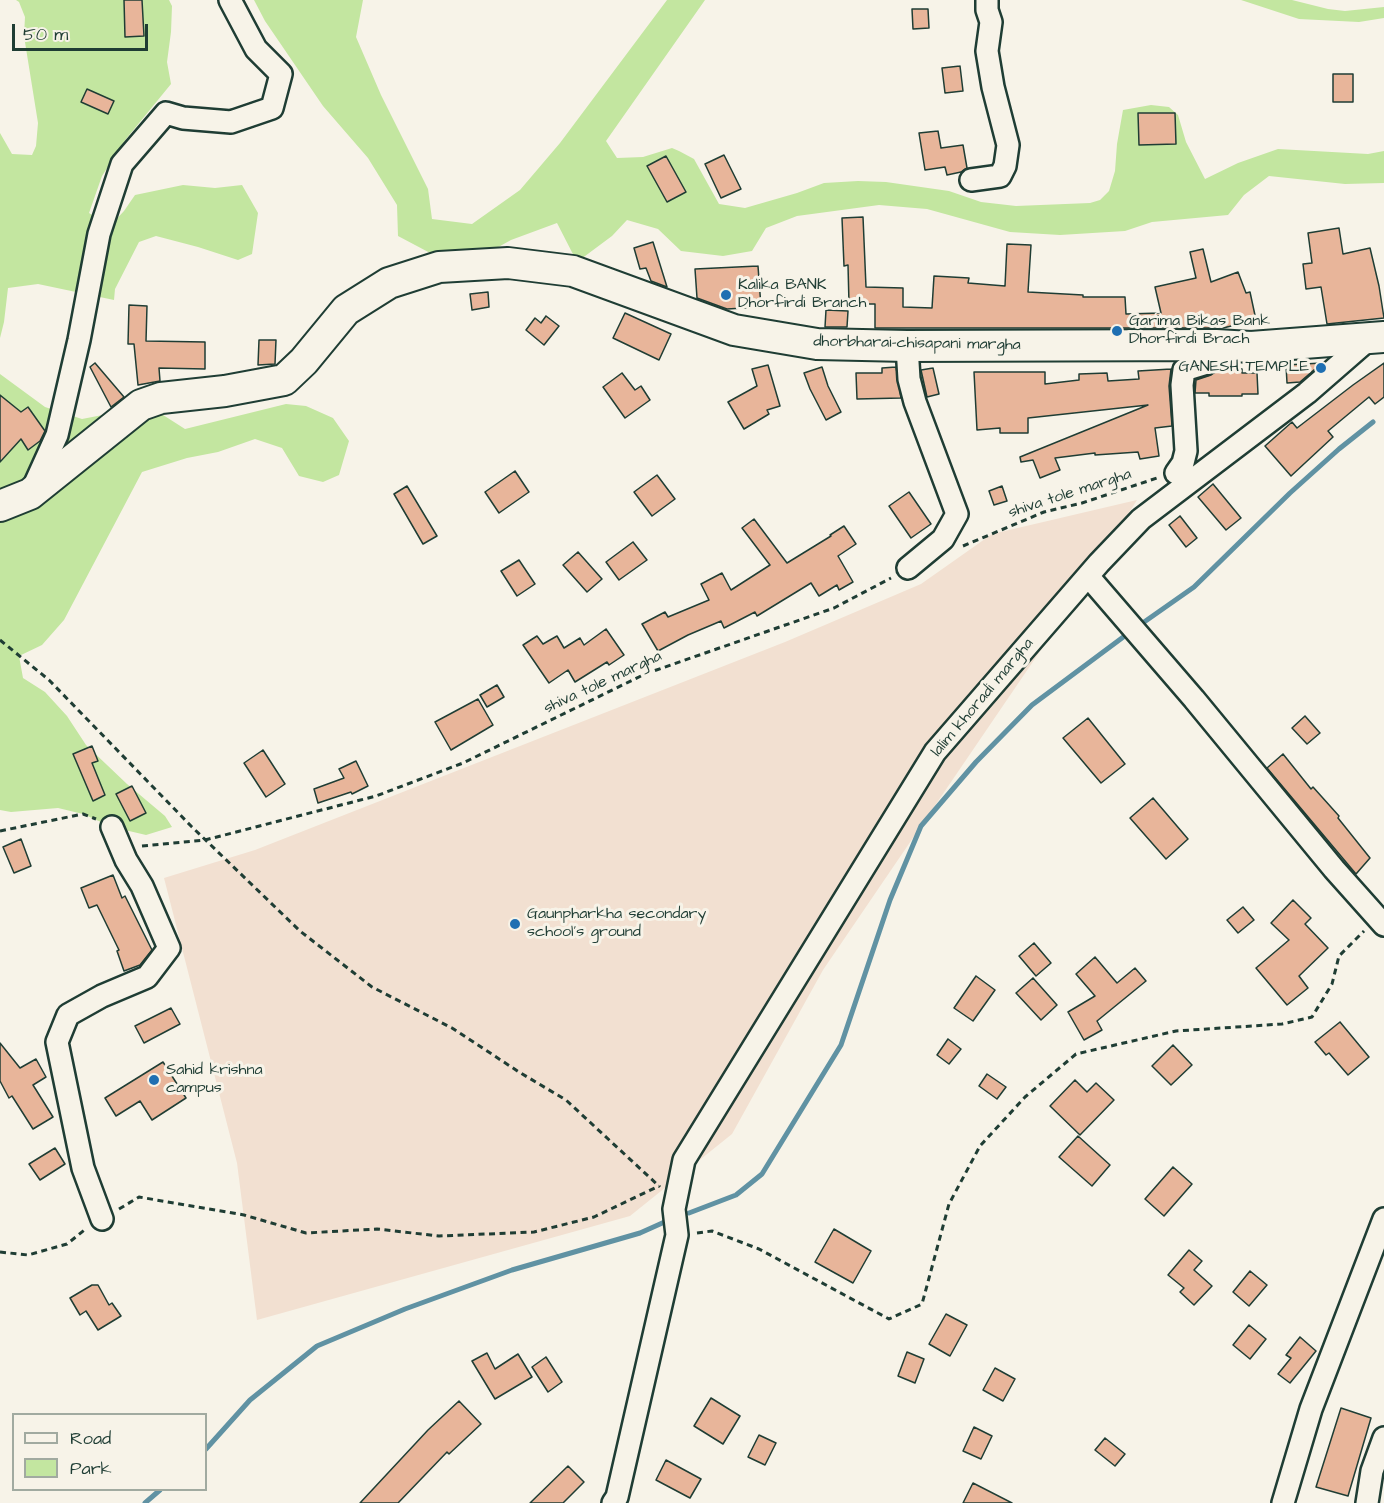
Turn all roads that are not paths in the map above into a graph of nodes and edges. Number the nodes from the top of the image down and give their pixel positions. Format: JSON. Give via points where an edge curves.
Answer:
{"nodes":[{"id":1,"x":230,"y":0,"type":"edge"},
{"id":2,"x":987,"y":0,"type":"edge"},
{"id":3,"x":972,"y":180,"type":"dead end"},
{"id":4,"x":1377,"y":338,"type":"edge"},
{"id":5,"x":1216,"y":345,"type":"junction"},
{"id":6,"x":907,"y":346,"type":"junction"},
{"id":7,"x":1176,"y":473,"type":"road end"},
{"id":8,"x":30,"y":494,"type":"junction"},
{"id":9,"x":0,"y":506,"type":"edge"},
{"id":10,"x":908,"y":568,"type":"road end"},
{"id":11,"x":1088,"y":576,"type":"junction"},
{"id":12,"x":112,"y":827,"type":"road end"},
{"id":13,"x":1381,"y":921,"type":"edge"},
{"id":14,"x":102,"y":1219,"type":"road end"},
{"id":15,"x":1384,"y":1219,"type":"edge"},
{"id":16,"x":1384,"y":1438,"type":"edge"},
{"id":17,"x":613,"y":1503,"type":"edge"},
{"id":18,"x":1283,"y":1503,"type":"edge"},
{"id":19,"x":1367,"y":1503,"type":"edge"}],
"edges":[{"from":1,"to":8,"type":"street","via":[[256,49],[281,74],[272,108],[231,122],[166,113],[122,164],[99,234],[57,435]]},
{"from":2,"to":3,"type":"street","via":[[991,22],[987,51],[1008,145],[1000,176]]},
{"from":4,"to":5,"type":"street","name":"dhorbharai-chisapani margha","via":[[1251,347]]},
{"from":4,"to":11,"type":"street","name":"lalim khoradi margha","via":[[1141,519]]},
{"from":5,"to":6,"type":"street","name":"dhorbharai-chisapani margha"},
{"from":5,"to":7,"type":"street","via":[[1207,363],[1184,370],[1186,451]]},
{"from":6,"to":8,"type":"street","name":"dhorbharai-chisapani margha","via":[[818,344],[734,330],[573,271],[508,263],[439,267],[389,283],[346,310],[284,380],[161,398],[141,405]]},
{"from":6,"to":10,"type":"street","via":[[915,402],[957,514],[943,540]]},
{"from":8,"to":9,"type":"street","name":"dhorbharai-chisapani margha"},
{"from":11,"to":13,"type":"street"},
{"from":11,"to":17,"type":"street","name":"lalim khoradi margha","via":[[935,752],[684,1160],[674,1209],[677,1235]]},
{"from":12,"to":14,"type":"street","via":[[169,948],[147,977],[68,1015],[57,1042],[83,1168]]},
{"from":15,"to":18,"type":"street","via":[[1311,1409]]},
{"from":16,"to":19,"type":"street","via":[[1372,1471]]}]}
